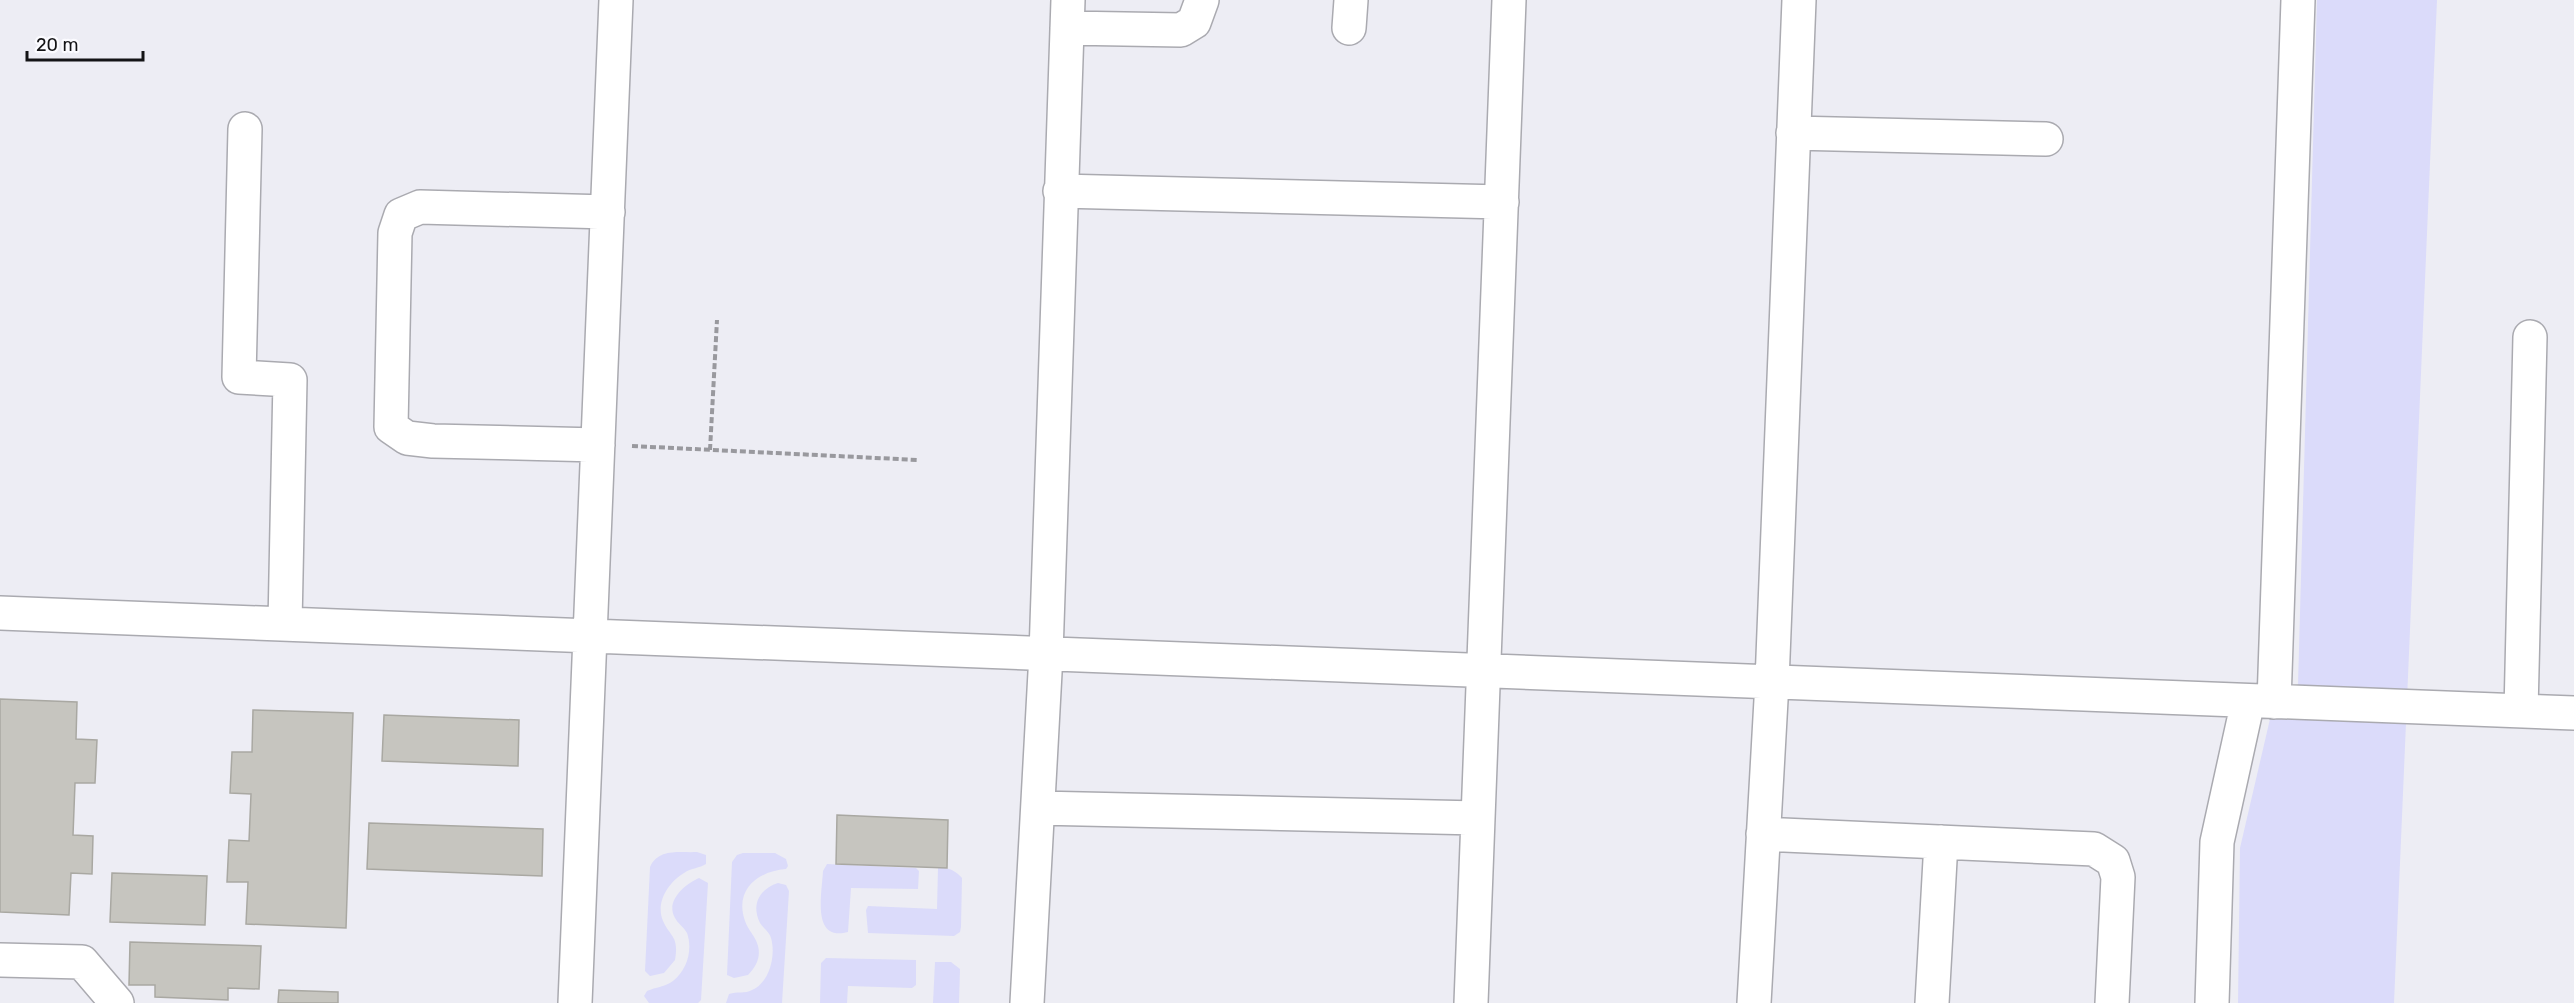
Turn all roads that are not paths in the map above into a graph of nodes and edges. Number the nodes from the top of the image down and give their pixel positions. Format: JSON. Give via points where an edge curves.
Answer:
{"nodes":[{"id":1,"x":616,"y":0,"type":"edge"},
{"id":2,"x":1202,"y":0,"type":"edge"},
{"id":3,"x":1509,"y":0,"type":"edge"},
{"id":4,"x":1799,"y":0,"type":"edge"},
{"id":5,"x":2298,"y":0,"type":"edge"},
{"id":6,"x":1068,"y":14,"type":"edge"},
{"id":7,"x":245,"y":129,"type":"dead end"},
{"id":8,"x":1794,"y":133,"type":"junction"},
{"id":9,"x":2046,"y":139,"type":"dead end"},
{"id":10,"x":1060,"y":190,"type":"junction"},
{"id":11,"x":1502,"y":202,"type":"junction"},
{"id":12,"x":608,"y":212,"type":"junction"},
{"id":13,"x":2530,"y":337,"type":"dead end"},
{"id":14,"x":598,"y":445,"type":"junction"},
{"id":15,"x":0,"y":613,"type":"edge"},
{"id":16,"x":285,"y":624,"type":"junction"},
{"id":17,"x":591,"y":636,"type":"junction"},
{"id":18,"x":1046,"y":654,"type":"junction"},
{"id":19,"x":1484,"y":671,"type":"junction"},
{"id":20,"x":1772,"y":682,"type":"junction"},
{"id":21,"x":2261,"y":701,"type":"junction"},
{"id":22,"x":2521,"y":711,"type":"junction"},
{"id":23,"x":2574,"y":713,"type":"edge"},
{"id":24,"x":1038,"y":808,"type":"junction"},
{"id":25,"x":1478,"y":818,"type":"junction"},
{"id":26,"x":1763,"y":834,"type":"junction"},
{"id":27,"x":1941,"y":842,"type":"junction"},
{"id":28,"x":0,"y":960,"type":"edge"},
{"id":29,"x":117,"y":1003,"type":"edge"},
{"id":30,"x":575,"y":1003,"type":"edge"},
{"id":31,"x":1027,"y":1003,"type":"edge"},
{"id":32,"x":1471,"y":1003,"type":"edge"},
{"id":33,"x":1754,"y":1003,"type":"edge"},
{"id":34,"x":1932,"y":1003,"type":"edge"},
{"id":35,"x":2112,"y":1003,"type":"edge"},
{"id":36,"x":2212,"y":1003,"type":"edge"}],
"edges":[{"from":1,"to":12,"type":"street"},
{"from":2,"to":6,"type":"street","via":[[1194,22],[1181,30]]},
{"from":3,"to":11,"type":"street"},
{"from":4,"to":8,"type":"street"},
{"from":5,"to":21,"type":"street"},
{"from":6,"to":10,"type":"street"},
{"from":7,"to":16,"type":"street","via":[[239,376],[290,380]]},
{"from":8,"to":9,"type":"street"},
{"from":8,"to":20,"type":"street"},
{"from":10,"to":11,"type":"street"},
{"from":10,"to":18,"type":"street"},
{"from":11,"to":19,"type":"street"},
{"from":12,"to":14,"type":"street"},
{"from":12,"to":14,"type":"street","via":[[420,207],[401,215],[395,233],[391,428],[407,438],[433,441]]},
{"from":13,"to":22,"type":"street"},
{"from":14,"to":17,"type":"street"},
{"from":15,"to":16,"type":"street"},
{"from":16,"to":17,"type":"street"},
{"from":17,"to":18,"type":"street"},
{"from":17,"to":30,"type":"street"},
{"from":18,"to":19,"type":"street"},
{"from":18,"to":24,"type":"street"},
{"from":19,"to":20,"type":"street"},
{"from":19,"to":25,"type":"street"},
{"from":20,"to":21,"type":"street"},
{"from":20,"to":26,"type":"street"},
{"from":21,"to":22,"type":"street"},
{"from":21,"to":36,"type":"street","via":[[2217,842]]},
{"from":22,"to":23,"type":"street"},
{"from":24,"to":25,"type":"street"},
{"from":24,"to":31,"type":"street"},
{"from":25,"to":32,"type":"street"},
{"from":26,"to":27,"type":"street"},
{"from":26,"to":33,"type":"street"},
{"from":27,"to":34,"type":"street"},
{"from":27,"to":35,"type":"street","via":[[2094,849],[2114,861],[2118,877]]},
{"from":28,"to":29,"type":"street","via":[[82,962]]}]}
